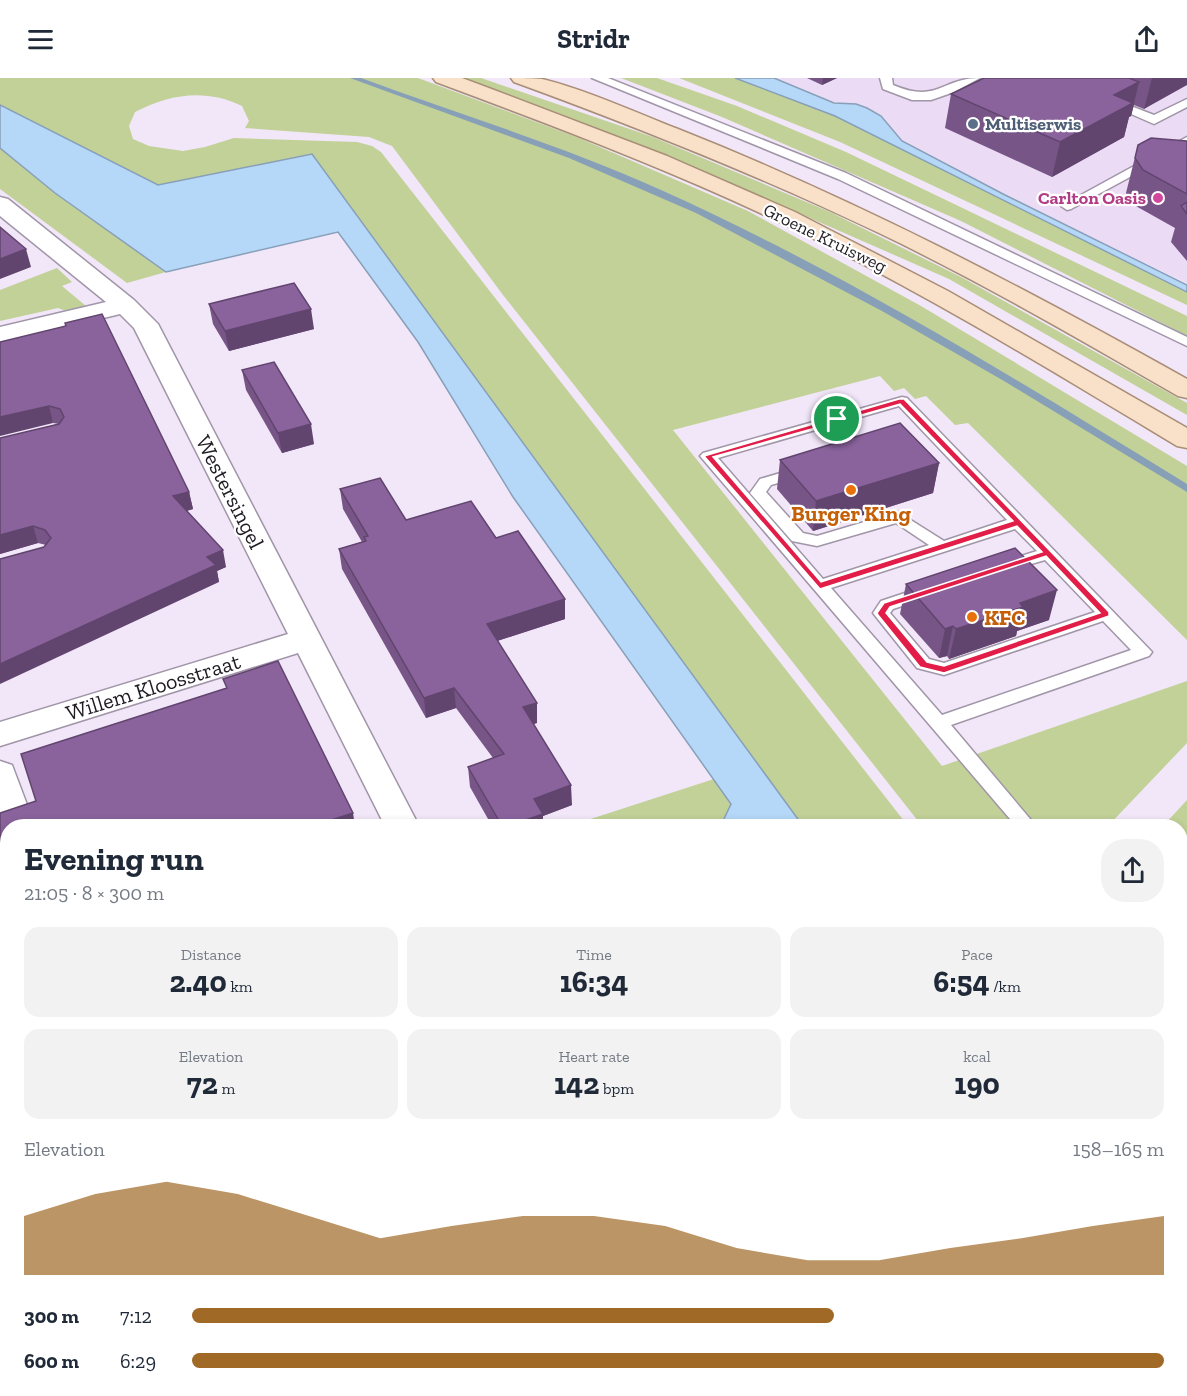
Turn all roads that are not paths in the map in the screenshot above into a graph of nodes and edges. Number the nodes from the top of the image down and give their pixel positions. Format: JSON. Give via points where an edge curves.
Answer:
{"nodes":[{"id":1,"x":443,"y":78,"type":"edge"},
{"id":2,"x":521,"y":78,"type":"edge"},
{"id":3,"x":598,"y":78,"type":"edge"},
{"id":4,"x":886,"y":78,"type":"edge"},
{"id":5,"x":974,"y":78,"type":"edge"},
{"id":6,"x":1099,"y":96,"type":"edge"},
{"id":7,"x":1187,"y":102,"type":"edge"},
{"id":8,"x":1185,"y":143,"type":"edge"},
{"id":9,"x":0,"y":204,"type":"edge"},
{"id":10,"x":1067,"y":206,"type":"dead end"},
{"id":11,"x":125,"y":304,"type":"junction"},
{"id":12,"x":0,"y":335,"type":"edge"},
{"id":13,"x":1187,"y":342,"type":"edge"},
{"id":14,"x":1187,"y":390,"type":"edge"},
{"id":15,"x":932,"y":432,"type":"junction"},
{"id":16,"x":909,"y":439,"type":"edge"},
{"id":17,"x":1187,"y":440,"type":"edge"},
{"id":18,"x":820,"y":466,"type":"edge"},
{"id":19,"x":1018,"y":522,"type":"junction"},
{"id":20,"x":942,"y":547,"type":"junction"},
{"id":21,"x":1048,"y":553,"type":"junction"},
{"id":22,"x":983,"y":574,"type":"edge"},
{"id":23,"x":820,"y":586,"type":"junction"},
{"id":24,"x":940,"y":588,"type":"edge"},
{"id":25,"x":1106,"y":614,"type":"junction"},
{"id":26,"x":305,"y":640,"type":"junction"},
{"id":27,"x":938,"y":723,"type":"junction"},
{"id":28,"x":0,"y":734,"type":"edge"},
{"id":29,"x":0,"y":774,"type":"edge"},
{"id":30,"x":0,"y":814,"type":"edge"},
{"id":31,"x":398,"y":819,"type":"edge"},
{"id":32,"x":1022,"y":819,"type":"edge"}],
"edges":[{"from":1,"to":17,"type":"main road","name":"Groene Kruisweg","via":[[624,146],[785,216],[1016,338]]},
{"from":2,"to":14,"type":"main road","name":"Groene Kruisweg","via":[[670,133],[887,228],[1009,289]]},
{"from":3,"to":13,"type":"lane","via":[[842,176]]},
{"from":4,"to":5,"type":"lane","via":[[887,87],[912,98],[933,97]]},
{"from":6,"to":7,"type":"lane","via":[[1154,120]]},
{"from":8,"to":10,"type":"lane"},
{"from":9,"to":11,"type":"street","name":"Westersingel"},
{"from":11,"to":12,"type":"street"},
{"from":11,"to":26,"type":"street","name":"Westersingel","via":[[145,324]]},
{"from":15,"to":16,"type":"lane"},
{"from":15,"to":19,"type":"lane"},
{"from":15,"to":23,"type":"lane","via":[[902,401],[708,456]]},
{"from":18,"to":20,"type":"lane","via":[[765,482],[758,493],[798,537],[817,541],[898,517]]},
{"from":19,"to":20,"type":"lane"},
{"from":19,"to":21,"type":"lane"},
{"from":20,"to":23,"type":"lane"},
{"from":21,"to":22,"type":"lane"},
{"from":21,"to":25,"type":"lane"},
{"from":23,"to":27,"type":"lane"},
{"from":24,"to":25,"type":"lane","via":[[887,605],[881,613],[923,664],[944,669]]},
{"from":25,"to":27,"type":"lane","via":[[1143,652]]},
{"from":26,"to":28,"type":"street","name":"Willem Kloosstraat"},
{"from":26,"to":31,"type":"street","name":"Westersingel"},
{"from":27,"to":32,"type":"lane"},
{"from":29,"to":30,"type":"street","via":[[12,810]]}]}
